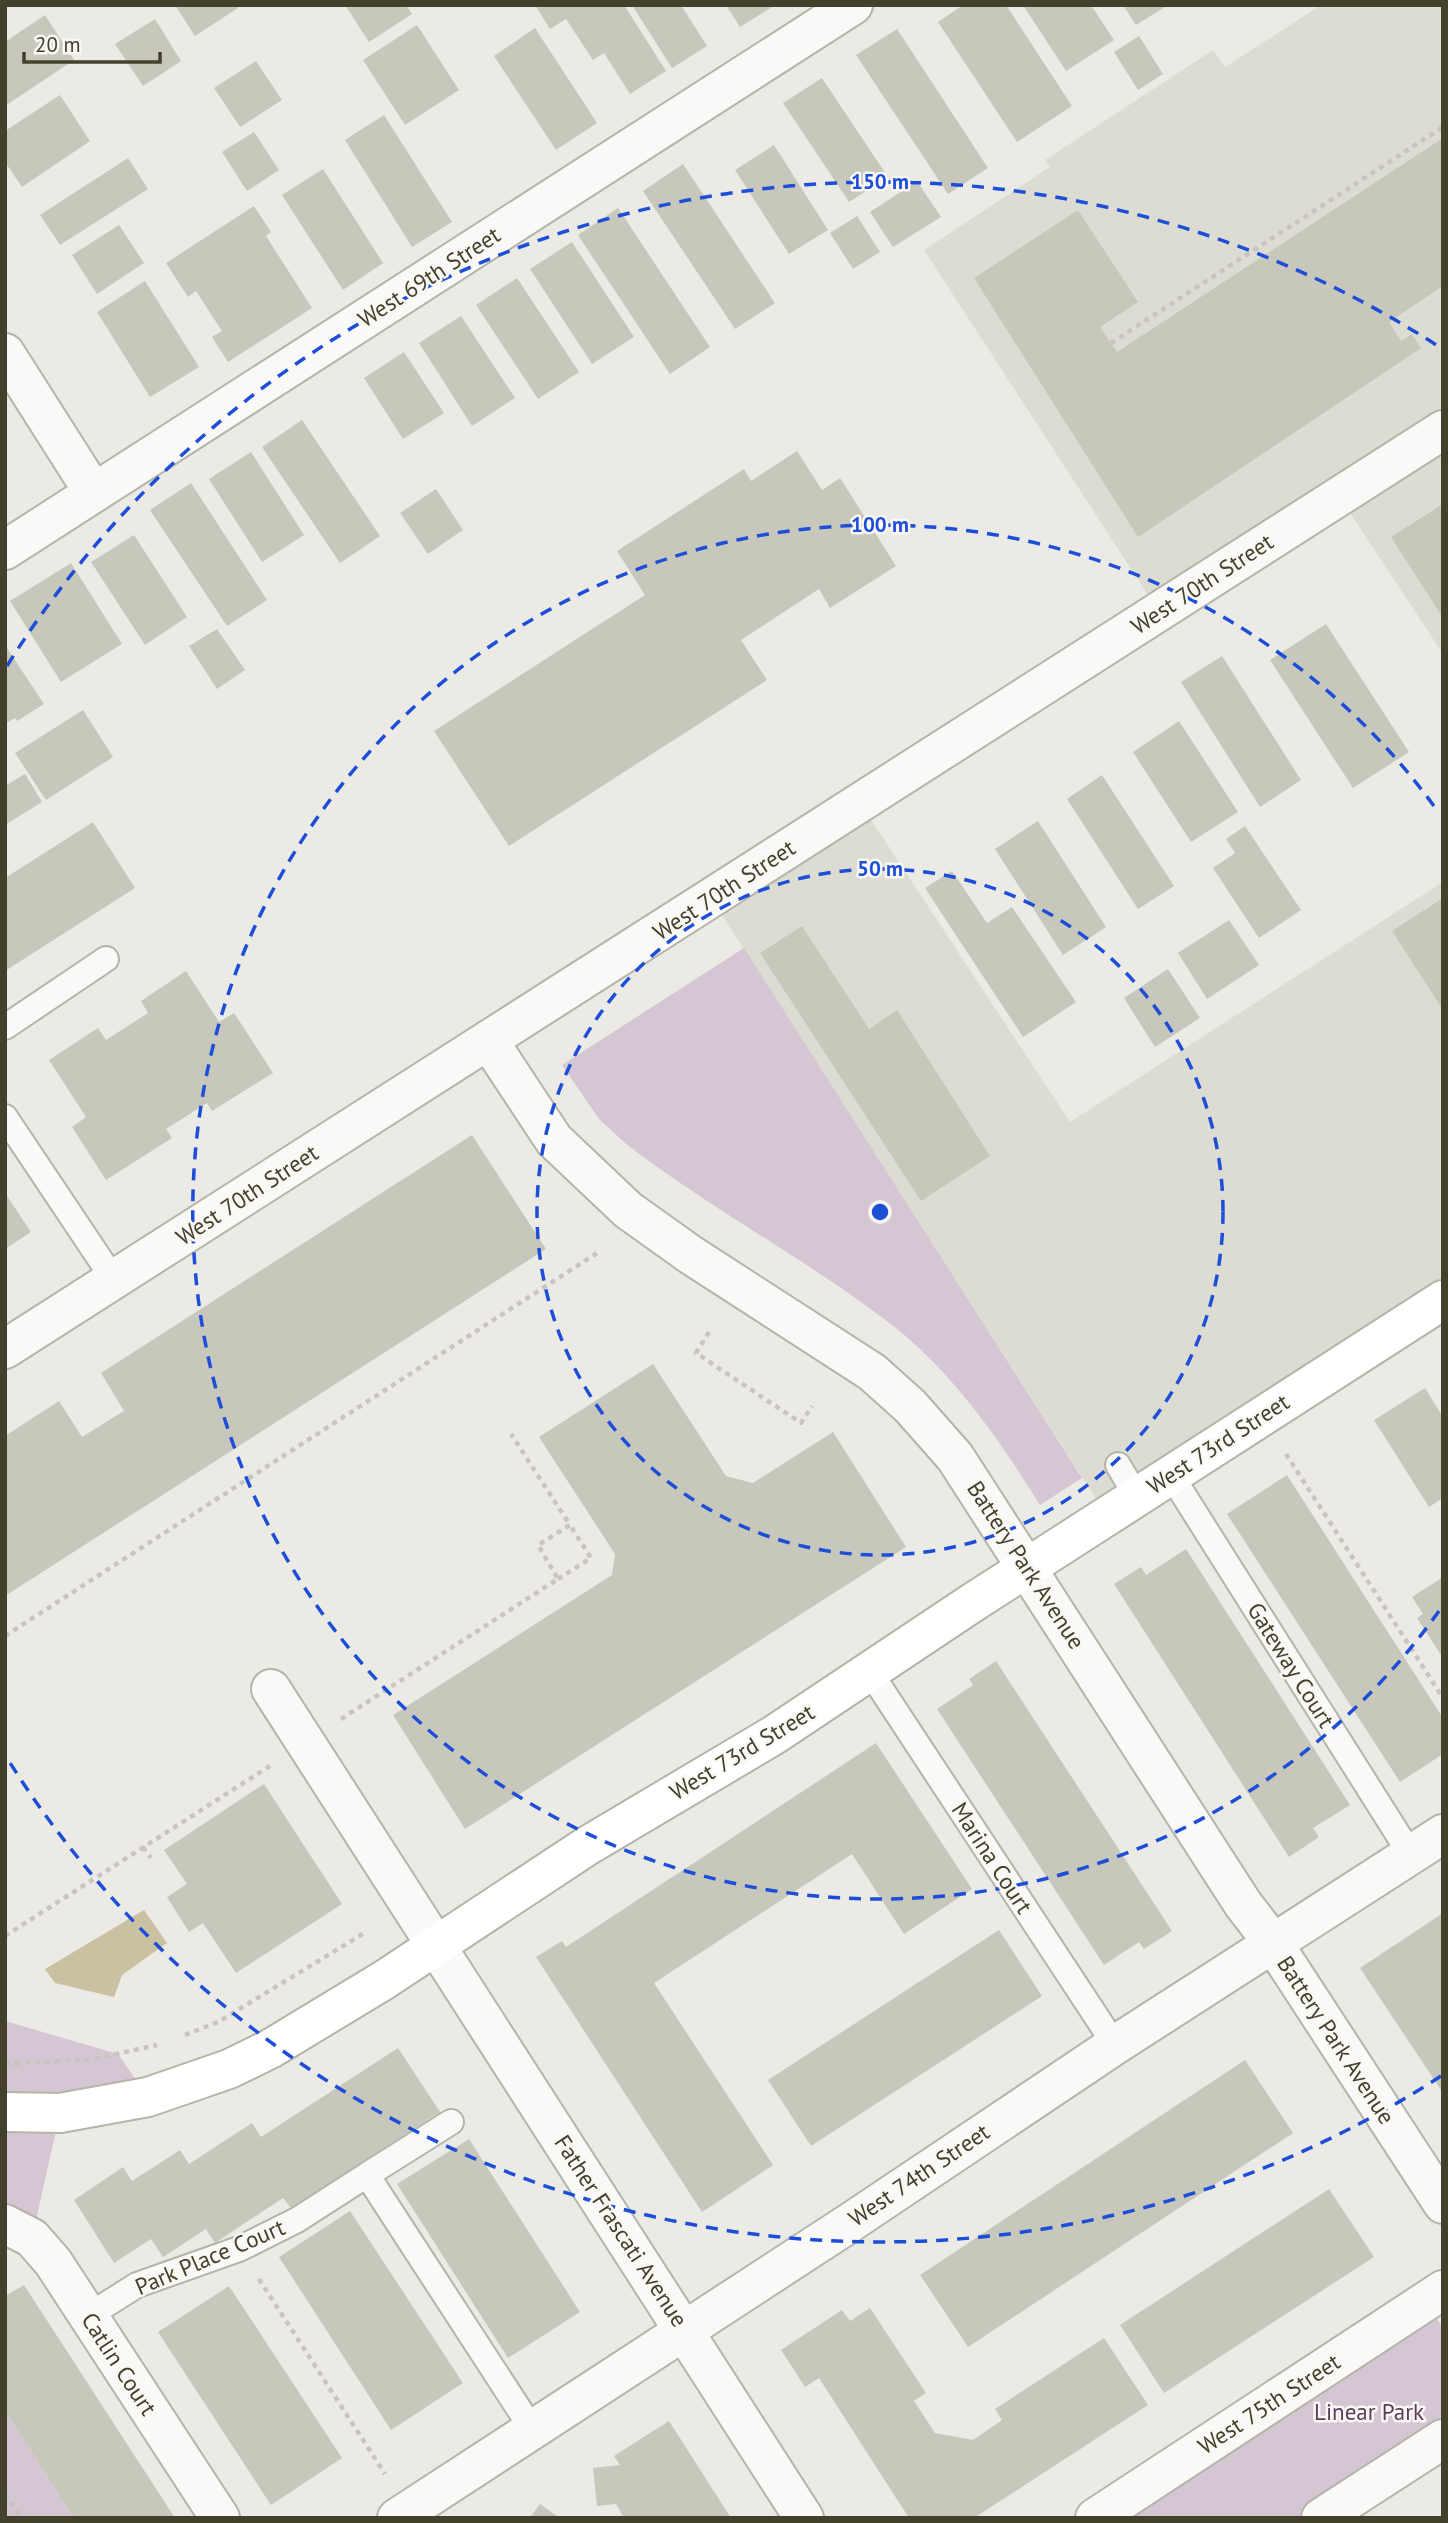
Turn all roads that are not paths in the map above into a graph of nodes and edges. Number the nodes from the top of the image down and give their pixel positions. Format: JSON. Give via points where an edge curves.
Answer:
{"nodes":[{"id":1,"x":853,"y":5,"type":"edge"},
{"id":2,"x":5,"y":353,"type":"edge"},
{"id":3,"x":1443,"y":430,"type":"edge"},
{"id":4,"x":94,"y":493,"type":"junction"},
{"id":5,"x":5,"y":550,"type":"edge"},
{"id":6,"x":106,"y":960,"type":"dead end"},
{"id":7,"x":5,"y":1027,"type":"edge"},
{"id":8,"x":488,"y":1040,"type":"junction"},
{"id":9,"x":5,"y":1117,"type":"edge"},
{"id":10,"x":114,"y":1280,"type":"junction"},
{"id":11,"x":1443,"y":1300,"type":"edge"},
{"id":12,"x":5,"y":1349,"type":"edge"},
{"id":13,"x":1171,"y":1475,"type":"junction"},
{"id":14,"x":1028,"y":1567,"type":"junction"},
{"id":15,"x":870,"y":1672,"type":"junction"},
{"id":16,"x":271,"y":1689,"type":"dead end"},
{"id":17,"x":1443,"y":1834,"type":"edge"},
{"id":18,"x":1411,"y":1855,"type":"junction"},
{"id":19,"x":1273,"y":1943,"type":"junction"},
{"id":20,"x":437,"y":1945,"type":"junction"},
{"id":21,"x":1115,"y":2045,"type":"junction"},
{"id":22,"x":5,"y":2112,"type":"edge"},
{"id":23,"x":451,"y":2122,"type":"dead end"},
{"id":24,"x":367,"y":2175,"type":"junction"},
{"id":25,"x":1443,"y":2204,"type":"edge"},
{"id":26,"x":5,"y":2224,"type":"edge"},
{"id":27,"x":1443,"y":2290,"type":"edge"},
{"id":28,"x":88,"y":2316,"type":"junction"},
{"id":29,"x":684,"y":2330,"type":"junction"},
{"id":30,"x":532,"y":2429,"type":"junction"},
{"id":31,"x":1443,"y":2439,"type":"edge"},
{"id":32,"x":403,"y":2514,"type":"edge"},
{"id":33,"x":220,"y":2518,"type":"edge"},
{"id":34,"x":804,"y":2518,"type":"edge"},
{"id":35,"x":1095,"y":2518,"type":"edge"},
{"id":36,"x":1321,"y":2518,"type":"edge"}],
"edges":[{"from":1,"to":4,"type":"street","name":"West 69th Street"},
{"from":2,"to":4,"type":"street"},
{"from":3,"to":8,"type":"street","name":"West 70th Street"},
{"from":4,"to":5,"type":"street","name":"West 69th Street"},
{"from":6,"to":7,"type":"lane"},
{"from":8,"to":10,"type":"street","name":"West 70th Street"},
{"from":8,"to":14,"type":"street","name":"Battery Park Avenue","via":[[554,1140],[628,1210],[872,1372],[910,1406],[955,1457]]},
{"from":9,"to":10,"type":"lane"},
{"from":10,"to":12,"type":"street","name":"West 70th Street"},
{"from":11,"to":13,"type":"street","name":"West 73rd Street"},
{"from":13,"to":14,"type":"street","name":"West 73rd Street","via":[[1128,1481]]},
{"from":13,"to":18,"type":"lane","name":"Gateway Court"},
{"from":14,"to":15,"type":"street","name":"West 73rd Street"},
{"from":14,"to":19,"type":"street","name":"Battery Park Avenue","via":[[1243,1904]]},
{"from":15,"to":20,"type":"street","name":"West 73rd Street","via":[[587,1846]]},
{"from":15,"to":21,"type":"lane","name":"Marina Court"},
{"from":16,"to":20,"type":"street","name":"Father Frascati Avenue"},
{"from":17,"to":18,"type":"street","name":"West 74th Street"},
{"from":18,"to":19,"type":"street","name":"West 74th Street"},
{"from":19,"to":21,"type":"street","name":"West 74th Street"},
{"from":19,"to":25,"type":"street","name":"Battery Park Avenue"},
{"from":20,"to":22,"type":"street","name":"West 73rd Street","via":[[270,2049],[188,2085],[60,2113]]},
{"from":20,"to":29,"type":"street","name":"Father Frascati Avenue"},
{"from":21,"to":29,"type":"street","name":"West 74th Street"},
{"from":23,"to":24,"type":"lane","name":"Park Place Court"},
{"from":24,"to":28,"type":"lane","name":"Park Place Court","via":[[297,2220],[239,2249],[137,2286]]},
{"from":24,"to":30,"type":"lane"},
{"from":26,"to":28,"type":"street","name":"Catlin Court","via":[[32,2238]]},
{"from":27,"to":35,"type":"street","name":"West 75th Street"},
{"from":28,"to":33,"type":"street","name":"Catlin Court"},
{"from":29,"to":30,"type":"street","name":"West 74th Street"},
{"from":29,"to":34,"type":"street","name":"Father Frascati Avenue"},
{"from":30,"to":32,"type":"street","name":"West 74th Street"},
{"from":31,"to":36,"type":"street"}]}
